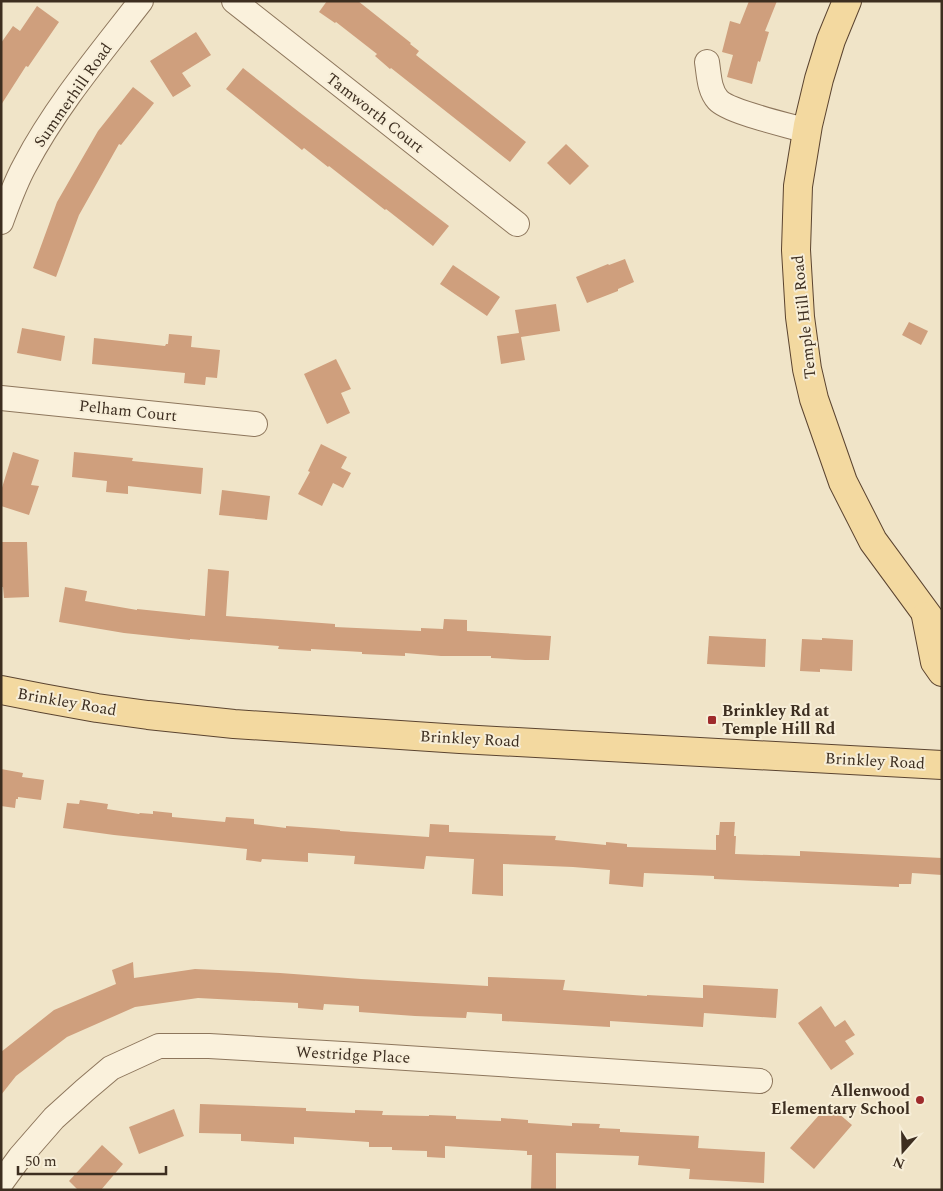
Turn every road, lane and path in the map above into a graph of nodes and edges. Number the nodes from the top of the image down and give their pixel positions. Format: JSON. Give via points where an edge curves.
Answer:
{"nodes":[{"id":1,"x":141,"y":1,"type":"edge"},
{"id":2,"x":234,"y":1,"type":"edge"},
{"id":3,"x":847,"y":1,"type":"edge"},
{"id":4,"x":707,"y":62,"type":"dead end"},
{"id":5,"x":807,"y":131,"type":"junction"},
{"id":6,"x":1,"y":222,"type":"edge"},
{"id":7,"x":517,"y":224,"type":"dead end"},
{"id":8,"x":1,"y":398,"type":"edge"},
{"id":9,"x":255,"y":424,"type":"dead end"},
{"id":10,"x":936,"y":626,"type":"edge"},
{"id":11,"x":942,"y":672,"type":"edge"},
{"id":12,"x":1,"y":690,"type":"edge"},
{"id":13,"x":934,"y":760,"type":"edge"},
{"id":14,"x":760,"y":1081,"type":"dead end"},
{"id":15,"x":1,"y":1183,"type":"edge"}],
"edges":[{"from":1,"to":6,"type":"street","name":"Summerhill Road","via":[[46,128],[24,167]]},
{"from":2,"to":7,"type":"street","name":"Tamworth Court"},
{"from":3,"to":5,"type":"main road","name":"Temple Hill Road","via":[[831,40]]},
{"from":4,"to":5,"type":"street","via":[[711,89],[718,100],[732,109]]},
{"from":5,"to":10,"type":"main road","name":"Temple Hill Road","via":[[798,186],[796,250],[800,316],[809,376],[844,482],[873,541]]},
{"from":8,"to":9,"type":"street","name":"Pelham Court"},
{"from":10,"to":11,"type":"main road","via":[[935,662]]},
{"from":12,"to":13,"type":"main road","name":"Brinkley Road","via":[[97,708],[234,724],[460,739]]},
{"from":14,"to":15,"type":"street","name":"Westridge Place","via":[[209,1046],[158,1046],[111,1068],[85,1090],[54,1118]]}]}
